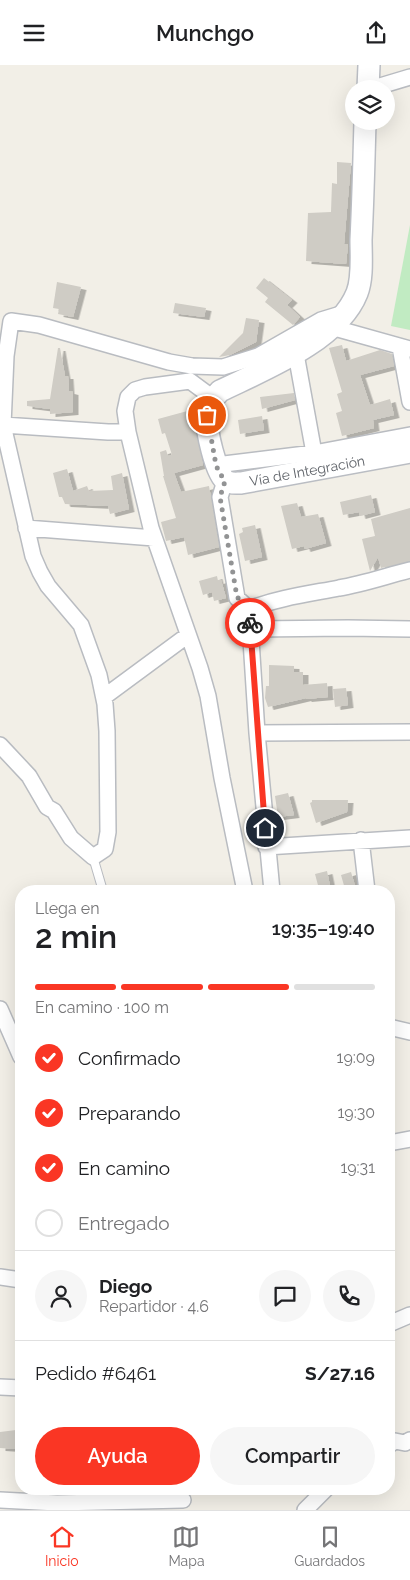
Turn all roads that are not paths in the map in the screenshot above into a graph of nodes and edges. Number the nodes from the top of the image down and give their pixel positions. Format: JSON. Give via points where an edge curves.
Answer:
{"nodes":[{"id":1,"x":369,"y":65,"type":"edge"},
{"id":2,"x":404,"y":74,"type":"edge"},
{"id":3,"x":369,"y":80,"type":"edge"},
{"id":4,"x":390,"y":80,"type":"edge"},
{"id":5,"x":365,"y":130,"type":"edge"},
{"id":6,"x":338,"y":320,"type":"junction"},
{"id":7,"x":6,"y":321,"type":"edge"},
{"id":8,"x":405,"y":348,"type":"edge"},
{"id":9,"x":296,"y":354,"type":"junction"},
{"id":10,"x":213,"y":398,"type":"junction"},
{"id":11,"x":410,"y":402,"type":"edge"},
{"id":12,"x":3,"y":428,"type":"edge"},
{"id":13,"x":128,"y":432,"type":"junction"},
{"id":14,"x":410,"y":435,"type":"edge"},
{"id":15,"x":410,"y":452,"type":"edge"},
{"id":16,"x":314,"y":453,"type":"junction"},
{"id":17,"x":221,"y":473,"type":"junction"},
{"id":18,"x":26,"y":528,"type":"junction"},
{"id":19,"x":154,"y":539,"type":"junction"},
{"id":20,"x":410,"y":570,"type":"edge"},
{"id":21,"x":249,"y":609,"type":"junction"},
{"id":22,"x":250,"y":629,"type":"junction"},
{"id":23,"x":410,"y":629,"type":"edge"},
{"id":24,"x":188,"y":635,"type":"junction"},
{"id":25,"x":104,"y":697,"type":"junction"},
{"id":26,"x":410,"y":732,"type":"edge"},
{"id":27,"x":257,"y":733,"type":"junction"},
{"id":28,"x":0,"y":745,"type":"edge"},
{"id":29,"x":410,"y":838,"type":"edge"},
{"id":30,"x":361,"y":840,"type":"junction"},
{"id":31,"x":266,"y":847,"type":"junction"},
{"id":32,"x":93,"y":857,"type":"junction"},
{"id":33,"x":101,"y":885,"type":"edge"},
{"id":34,"x":244,"y":885,"type":"edge"},
{"id":35,"x":271,"y":885,"type":"edge"},
{"id":36,"x":366,"y":885,"type":"edge"},
{"id":37,"x":0,"y":1009,"type":"edge"},
{"id":38,"x":395,"y":1028,"type":"edge"},
{"id":39,"x":410,"y":1032,"type":"edge"},
{"id":40,"x":15,"y":1043,"type":"edge"},
{"id":41,"x":410,"y":1139,"type":"edge"},
{"id":42,"x":395,"y":1142,"type":"edge"},
{"id":43,"x":0,"y":1277,"type":"edge"},
{"id":44,"x":15,"y":1279,"type":"edge"},
{"id":45,"x":410,"y":1315,"type":"edge"},
{"id":46,"x":395,"y":1321,"type":"edge"},
{"id":47,"x":0,"y":1387,"type":"edge"},
{"id":48,"x":15,"y":1388,"type":"edge"},
{"id":49,"x":410,"y":1440,"type":"edge"},
{"id":50,"x":395,"y":1441,"type":"edge"},
{"id":51,"x":320,"y":1495,"type":"edge"},
{"id":52,"x":0,"y":1500,"type":"edge"},
{"id":53,"x":184,"y":1500,"type":"edge"},
{"id":54,"x":58,"y":1501,"type":"edge"},
{"id":55,"x":305,"y":1510,"type":"edge"}],
"edges":[{"from":1,"to":3,"type":"main road"},
{"from":2,"to":4,"type":"street"},
{"from":5,"to":6,"type":"main road","via":[[359,287]]},
{"from":6,"to":7,"type":"street","via":[[320,320],[258,356],[223,367],[192,366],[39,325]]},
{"from":6,"to":8,"type":"street"},
{"from":6,"to":9,"type":"main road"},
{"from":7,"to":12,"type":"street"},
{"from":8,"to":11,"type":"street"},
{"from":9,"to":10,"type":"main road","via":[[220,391]]},
{"from":9,"to":16,"type":"street"},
{"from":10,"to":13,"type":"street","via":[[190,381],[135,390],[128,397],[125,411]]},
{"from":10,"to":17,"type":"main road","via":[[207,420]]},
{"from":12,"to":13,"type":"street"},
{"from":12,"to":18,"type":"street"},
{"from":13,"to":19,"type":"street"},
{"from":14,"to":16,"type":"street"},
{"from":15,"to":17,"type":"main road","name":"Vía de Integración","via":[[241,483],[229,483]]},
{"from":16,"to":17,"type":"street"},
{"from":17,"to":21,"type":"street","via":[[220,497],[237,597]]},
{"from":18,"to":19,"type":"street"},
{"from":18,"to":25,"type":"street","via":[[40,572],[81,625]]},
{"from":19,"to":24,"type":"street"},
{"from":20,"to":21,"type":"street","via":[[341,588],[292,596]]},
{"from":21,"to":22,"type":"street"},
{"from":22,"to":23,"type":"street"},
{"from":22,"to":27,"type":"street"},
{"from":24,"to":25,"type":"street"},
{"from":24,"to":34,"type":"street","via":[[208,696]]},
{"from":25,"to":32,"type":"street","via":[[108,832],[105,849]]},
{"from":26,"to":27,"type":"street"},
{"from":27,"to":31,"type":"street"},
{"from":28,"to":32,"type":"street","via":[[29,776],[47,807],[54,811],[71,837]]},
{"from":29,"to":30,"type":"street"},
{"from":30,"to":31,"type":"street"},
{"from":30,"to":36,"type":"street"},
{"from":31,"to":35,"type":"street"},
{"from":32,"to":33,"type":"lane"},
{"from":37,"to":40,"type":"street"},
{"from":38,"to":39,"type":"street"},
{"from":41,"to":42,"type":"street"},
{"from":43,"to":44,"type":"street"},
{"from":45,"to":46,"type":"street"},
{"from":47,"to":48,"type":"street"},
{"from":49,"to":50,"type":"street","via":[[405,1443]]},
{"from":51,"to":55,"type":"street"},
{"from":52,"to":54,"type":"street"},
{"from":53,"to":54,"type":"street"}]}
